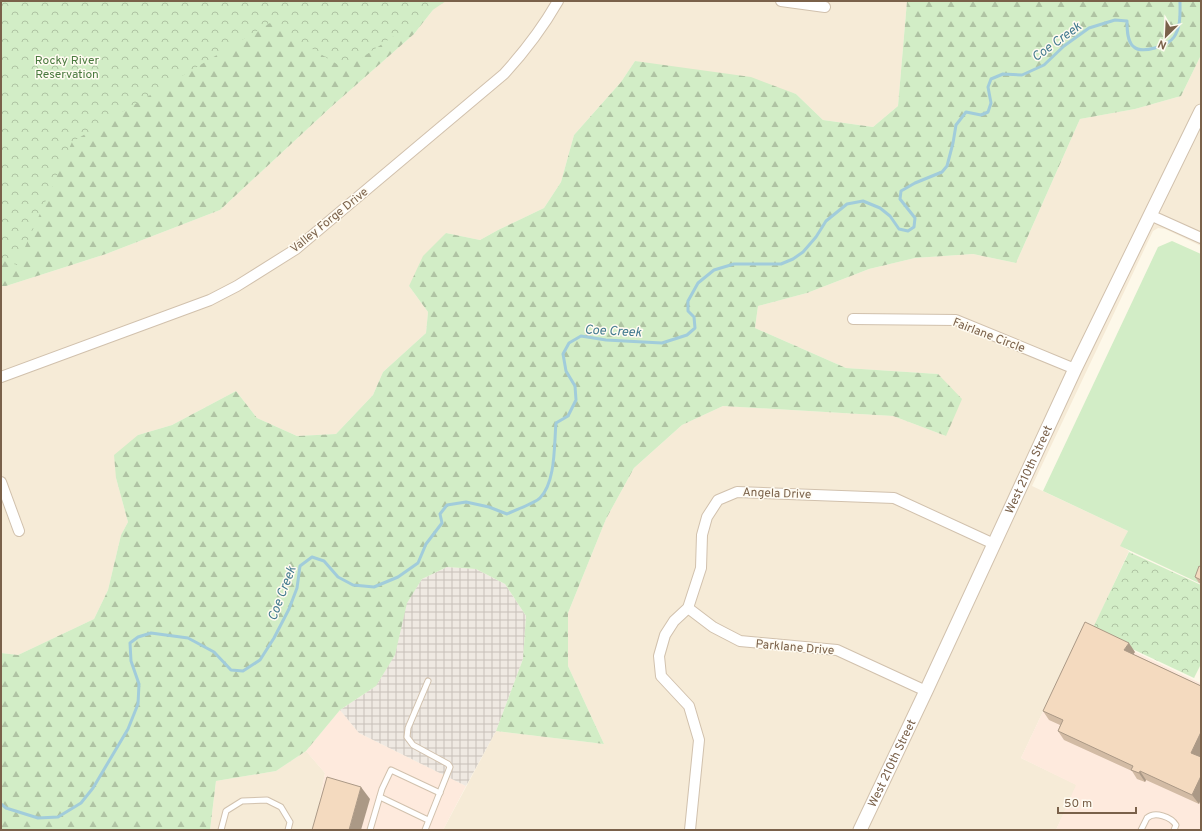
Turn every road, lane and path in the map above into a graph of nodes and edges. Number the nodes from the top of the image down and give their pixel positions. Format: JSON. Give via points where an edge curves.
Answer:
{"nodes":[{"id":1,"x":558,"y":1,"type":"edge"},
{"id":2,"x":781,"y":1,"type":"edge"},
{"id":3,"x":825,"y":7,"type":"dead end"},
{"id":4,"x":1201,"y":111,"type":"edge"},
{"id":5,"x":1150,"y":215,"type":"junction"},
{"id":6,"x":1201,"y":238,"type":"edge"},
{"id":7,"x":853,"y":319,"type":"dead end"},
{"id":8,"x":1074,"y":369,"type":"junction"},
{"id":9,"x":1,"y":377,"type":"edge"},
{"id":10,"x":1,"y":482,"type":"edge"},
{"id":11,"x":19,"y":531,"type":"dead end"},
{"id":12,"x":994,"y":544,"type":"junction"},
{"id":13,"x":688,"y":608,"type":"junction"},
{"id":14,"x":428,"y":681,"type":"dead end"},
{"id":15,"x":926,"y":691,"type":"junction"},
{"id":16,"x":440,"y":793,"type":"junction"},
{"id":17,"x":380,"y":797,"type":"junction"},
{"id":18,"x":428,"y":820,"type":"junction"},
{"id":19,"x":221,"y":830,"type":"edge"},
{"id":20,"x":288,"y":830,"type":"edge"},
{"id":21,"x":370,"y":830,"type":"edge"},
{"id":22,"x":425,"y":830,"type":"edge"},
{"id":23,"x":690,"y":830,"type":"edge"},
{"id":24,"x":860,"y":830,"type":"edge"},
{"id":25,"x":1141,"y":830,"type":"edge"},
{"id":26,"x":1174,"y":830,"type":"edge"}],
"edges":[{"from":1,"to":9,"type":"street","name":"Valley Forge Drive","via":[[527,48],[504,74],[296,249],[210,300]]},
{"from":2,"to":3,"type":"street"},
{"from":4,"to":5,"type":"street","name":"West 210th Street"},
{"from":5,"to":6,"type":"street"},
{"from":5,"to":8,"type":"street","name":"West 210th Street"},
{"from":7,"to":8,"type":"street","name":"Fairlane Circle","via":[[956,320]]},
{"from":8,"to":12,"type":"street","name":"West 210th Street"},
{"from":10,"to":11,"type":"street"},
{"from":12,"to":13,"type":"street","name":"Angela Drive","via":[[894,498],[737,492],[718,500],[707,517],[702,535],[701,568]]},
{"from":12,"to":15,"type":"street","name":"West 210th Street"},
{"from":13,"to":15,"type":"street","name":"Parklane Drive","via":[[713,627],[740,641],[838,650]]},
{"from":13,"to":23,"type":"street","name":"Angela Drive","via":[[664,635],[659,656],[661,676],[689,706],[699,740]]},
{"from":14,"to":16,"type":"lane","via":[[408,728],[407,737],[413,744],[448,764],[450,768]]},
{"from":15,"to":24,"type":"street","name":"West 210th Street"},
{"from":16,"to":17,"type":"lane","via":[[391,770]]},
{"from":16,"to":18,"type":"lane"},
{"from":17,"to":18,"type":"lane"},
{"from":17,"to":21,"type":"lane"},
{"from":18,"to":22,"type":"lane"},
{"from":19,"to":20,"type":"lane","via":[[226,811],[242,801],[267,800],[281,807],[290,822]]},
{"from":25,"to":26,"type":"lane","via":[[1147,818],[1154,814],[1172,821],[1176,825]]}]}
